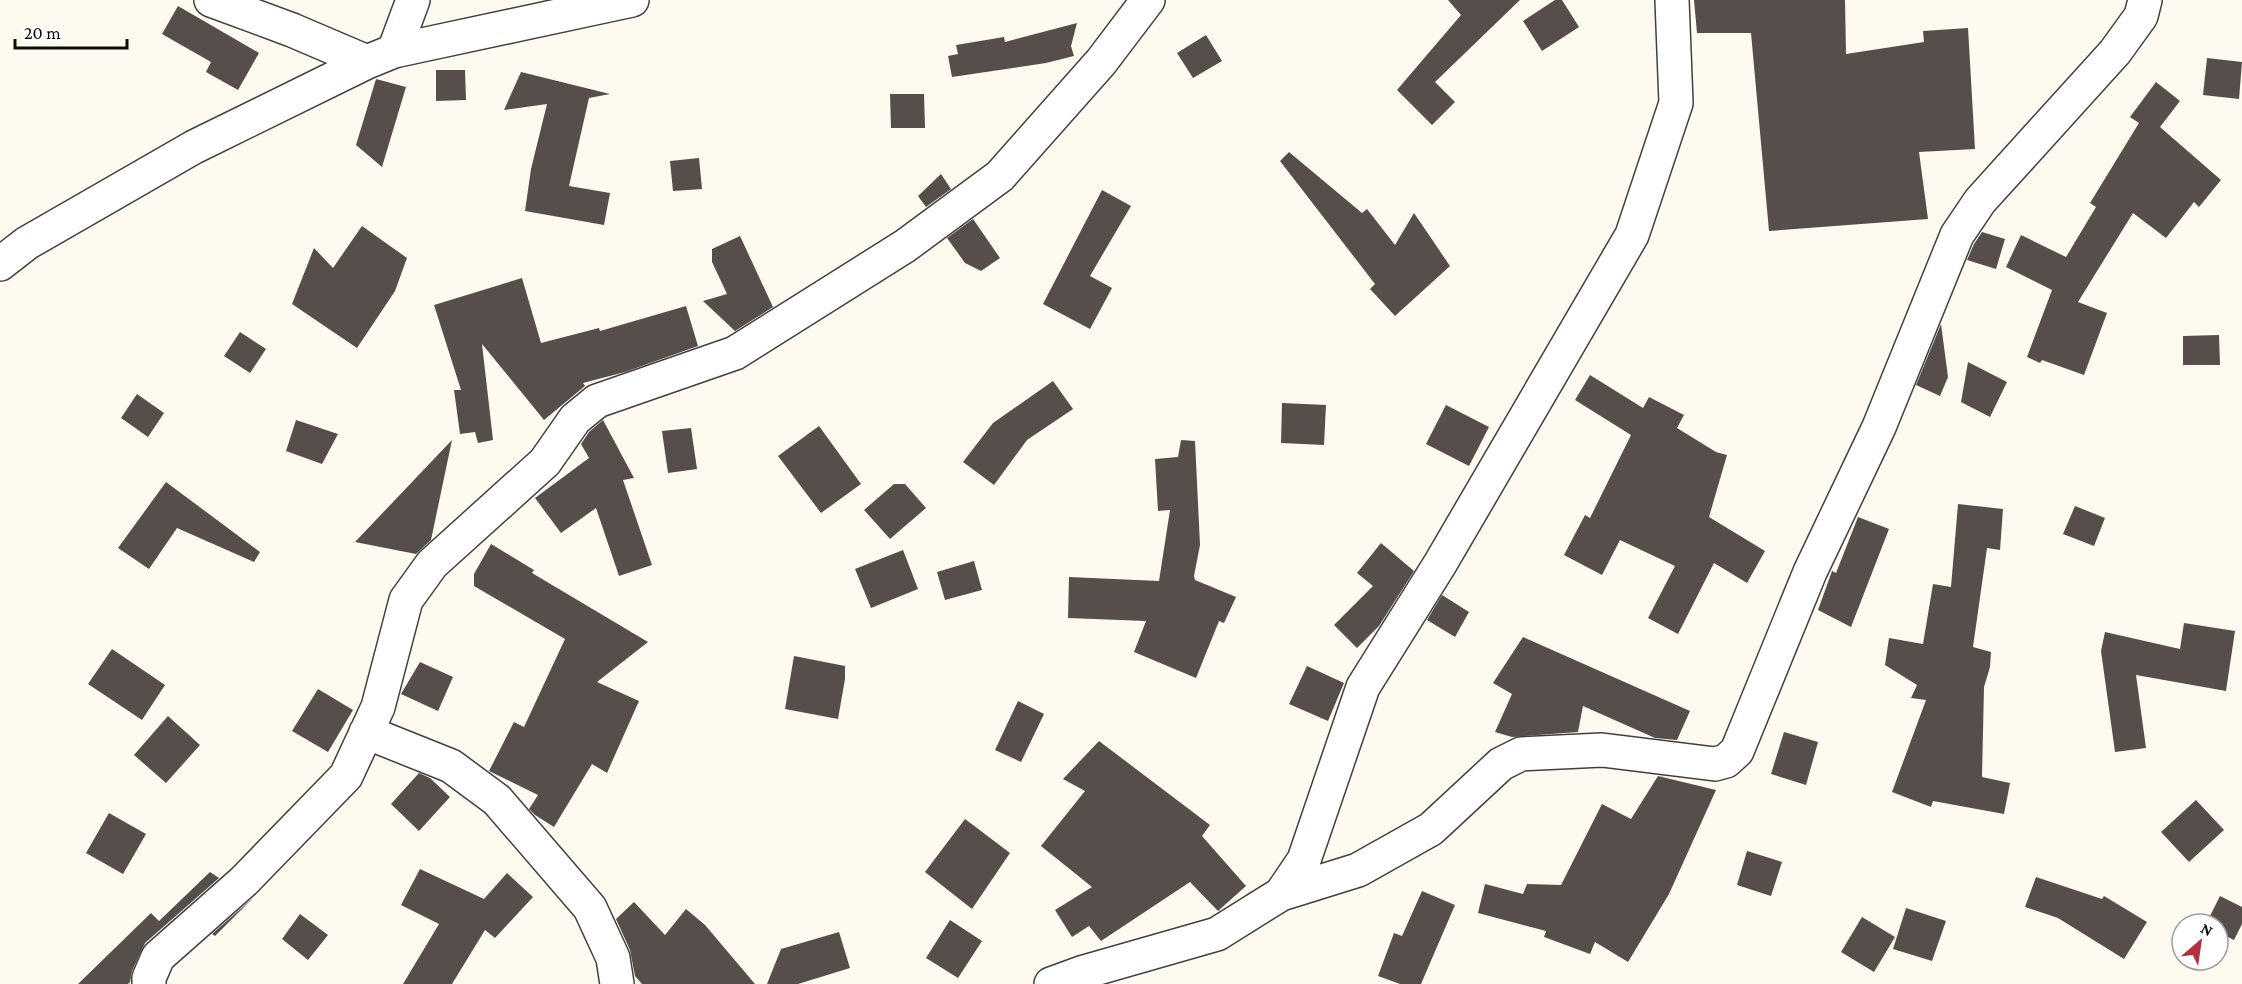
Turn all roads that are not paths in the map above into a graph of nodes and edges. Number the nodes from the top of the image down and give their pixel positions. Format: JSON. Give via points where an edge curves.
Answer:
{"nodes":[{"id":1,"x":211,"y":0,"type":"edge"},
{"id":2,"x":413,"y":0,"type":"edge"},
{"id":3,"x":632,"y":0,"type":"edge"},
{"id":4,"x":1148,"y":0,"type":"edge"},
{"id":5,"x":1672,"y":0,"type":"edge"},
{"id":6,"x":2145,"y":0,"type":"edge"},
{"id":7,"x":380,"y":57,"type":"junction"},
{"id":8,"x":0,"y":264,"type":"edge"},
{"id":9,"x":366,"y":732,"type":"junction"},
{"id":10,"x":1281,"y":894,"type":"junction"},
{"id":11,"x":149,"y":984,"type":"edge"},
{"id":12,"x":617,"y":984,"type":"edge"},
{"id":13,"x":1051,"y":984,"type":"edge"}],
"edges":[{"from":1,"to":7,"type":"street"},
{"from":2,"to":7,"type":"street"},
{"from":3,"to":7,"type":"street"},
{"from":4,"to":9,"type":"street","via":[[1101,62],[1000,176],[905,246],[735,353],[597,401],[575,418],[545,462],[432,564],[406,600],[378,707]]},
{"from":5,"to":10,"type":"street","via":[[1676,103],[1632,235],[1440,564],[1363,687],[1304,860]]},
{"from":6,"to":10,"type":"street","via":[[2141,16],[2115,52],[1980,201],[1957,235],[1879,427],[1810,572],[1737,751],[1726,761],[1715,764],[1602,750],[1521,754],[1501,764],[1431,830],[1358,870]]},
{"from":7,"to":8,"type":"street","via":[[194,147],[27,243]]},
{"from":9,"to":11,"type":"street","via":[[346,776],[244,881],[158,957]]},
{"from":9,"to":12,"type":"street","via":[[451,766],[497,800],[590,908],[613,958]]},
{"from":10,"to":13,"type":"street","via":[[1216,934]]}]}
